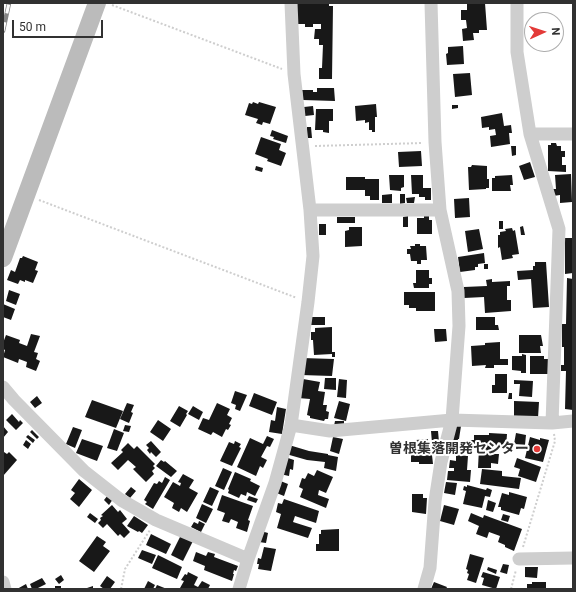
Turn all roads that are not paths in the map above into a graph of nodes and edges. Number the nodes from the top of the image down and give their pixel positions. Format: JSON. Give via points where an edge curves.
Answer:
{"nodes":[{"id":1,"x":97,"y":3,"type":"edge"},
{"id":2,"x":291,"y":3,"type":"edge"},
{"id":3,"x":431,"y":3,"type":"edge"},
{"id":4,"x":517,"y":3,"type":"edge"},
{"id":5,"x":530,"y":134,"type":"junction"},
{"id":6,"x":573,"y":134,"type":"edge"},
{"id":7,"x":310,"y":210,"type":"junction"},
{"id":8,"x":440,"y":210,"type":"junction"},
{"id":9,"x":3,"y":258,"type":"edge"},
{"id":10,"x":3,"y":387,"type":"edge"},
{"id":11,"x":452,"y":420,"type":"junction"},
{"id":12,"x":573,"y":421,"type":"edge"},
{"id":13,"x":552,"y":423,"type":"junction"},
{"id":14,"x":291,"y":426,"type":"junction"},
{"id":15,"x":573,"y":558,"type":"edge"},
{"id":16,"x":248,"y":559,"type":"junction"},
{"id":17,"x":519,"y":559,"type":"road end"},
{"id":18,"x":3,"y":582,"type":"edge"},
{"id":19,"x":6,"y":589,"type":"edge"},
{"id":20,"x":239,"y":589,"type":"edge"},
{"id":21,"x":424,"y":589,"type":"edge"}],
"edges":[{"from":1,"to":9,"type":"street"},
{"from":2,"to":7,"type":"street","via":[[294,74]]},
{"from":3,"to":8,"type":"street","via":[[435,142]]},
{"from":4,"to":5,"type":"street","via":[[517,52]]},
{"from":5,"to":6,"type":"street"},
{"from":5,"to":13,"type":"street","via":[[559,230]]},
{"from":7,"to":8,"type":"street"},
{"from":7,"to":14,"type":"street","via":[[313,256]]},
{"from":8,"to":11,"type":"street","via":[[458,291],[459,326]]},
{"from":10,"to":16,"type":"street","via":[[84,471],[121,500],[156,520]]},
{"from":11,"to":13,"type":"street"},
{"from":11,"to":14,"type":"street","via":[[330,431]]},
{"from":11,"to":21,"type":"street","via":[[441,462],[430,568]]},
{"from":12,"to":13,"type":"street"},
{"from":14,"to":16,"type":"street"},
{"from":15,"to":17,"type":"street"},
{"from":16,"to":20,"type":"street"},
{"from":18,"to":19,"type":"street"}]}
